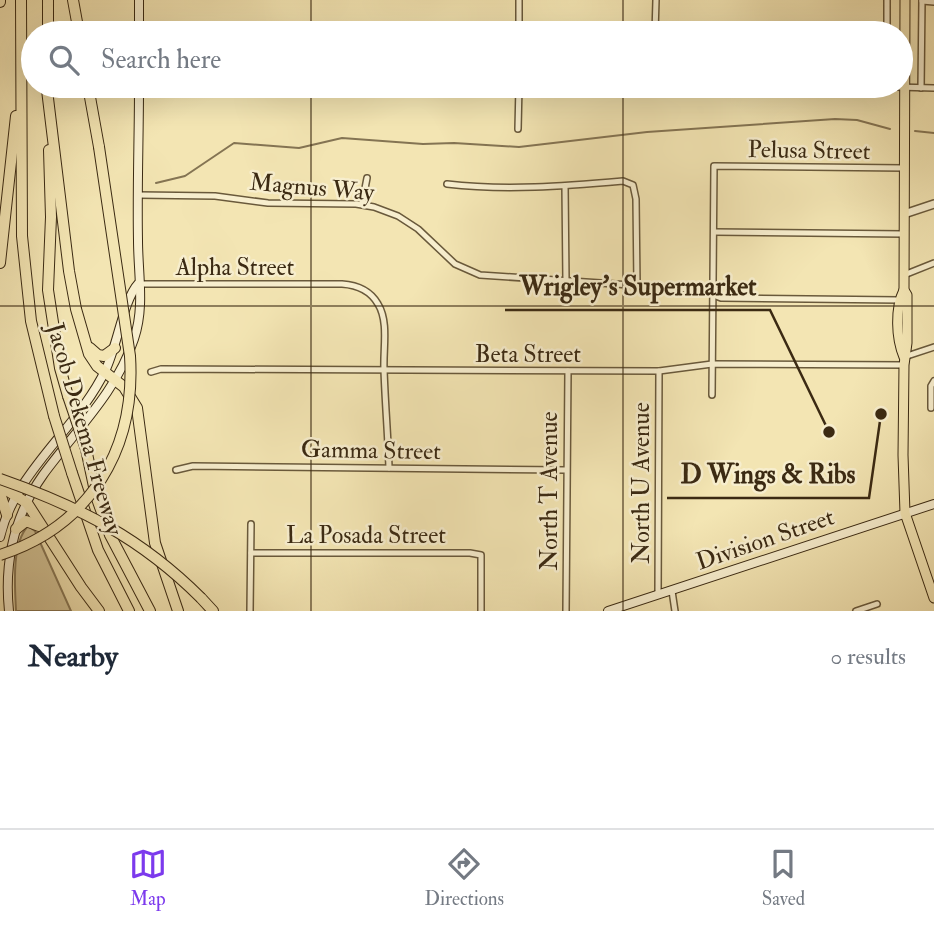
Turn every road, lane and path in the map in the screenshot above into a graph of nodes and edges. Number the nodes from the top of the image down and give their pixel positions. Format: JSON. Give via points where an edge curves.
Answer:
{"nodes":[{"id":1,"x":21,"y":0,"type":"edge"},
{"id":2,"x":48,"y":0,"type":"edge"},
{"id":3,"x":73,"y":0,"type":"edge"},
{"id":4,"x":139,"y":0,"type":"edge"},
{"id":5,"x":519,"y":0,"type":"edge"},
{"id":6,"x":656,"y":0,"type":"edge"},
{"id":7,"x":887,"y":0,"type":"edge"},
{"id":8,"x":905,"y":0,"type":"edge"},
{"id":9,"x":922,"y":1,"type":"edge"},
{"id":10,"x":934,"y":2,"type":"edge"},
{"id":11,"x":21,"y":21,"type":"edge"},
{"id":12,"x":48,"y":21,"type":"edge"},
{"id":13,"x":77,"y":21,"type":"edge"},
{"id":14,"x":139,"y":21,"type":"edge"},
{"id":15,"x":519,"y":21,"type":"edge"},
{"id":16,"x":655,"y":21,"type":"edge"},
{"id":17,"x":887,"y":21,"type":"edge"},
{"id":18,"x":905,"y":21,"type":"edge"},
{"id":19,"x":934,"y":88,"type":"edge"},
{"id":20,"x":913,"y":89,"type":"edge"},
{"id":21,"x":921,"y":89,"type":"junction"},
{"id":22,"x":21,"y":98,"type":"edge"},
{"id":23,"x":47,"y":98,"type":"edge"},
{"id":24,"x":48,"y":98,"type":"edge"},
{"id":25,"x":90,"y":98,"type":"edge"},
{"id":26,"x":139,"y":98,"type":"edge"},
{"id":27,"x":519,"y":98,"type":"edge"},
{"id":28,"x":905,"y":98,"type":"edge"},
{"id":29,"x":518,"y":129,"type":"dead end"},
{"id":30,"x":904,"y":169,"type":"junction"},
{"id":31,"x":367,"y":178,"type":"dead end"},
{"id":32,"x":447,"y":184,"type":"dead end"},
{"id":33,"x":565,"y":186,"type":"junction"},
{"id":34,"x":139,"y":195,"type":"junction"},
{"id":35,"x":362,"y":204,"type":"junction"},
{"id":36,"x":934,"y":204,"type":"edge"},
{"id":37,"x":904,"y":214,"type":"junction"},
{"id":38,"x":714,"y":232,"type":"junction"},
{"id":39,"x":904,"y":234,"type":"junction"},
{"id":40,"x":0,"y":263,"type":"edge"},
{"id":41,"x":934,"y":263,"type":"edge"},
{"id":42,"x":904,"y":275,"type":"junction"},
{"id":43,"x":566,"y":281,"type":"junction"},
{"id":44,"x":138,"y":284,"type":"junction"},
{"id":45,"x":637,"y":285,"type":"junction"},
{"id":46,"x":904,"y":290,"type":"junction"},
{"id":47,"x":712,"y":294,"type":"junction"},
{"id":48,"x":899,"y":300,"type":"junction"},
{"id":49,"x":84,"y":337,"type":"junction"},
{"id":50,"x":934,"y":347,"type":"edge"},
{"id":51,"x":115,"y":348,"type":"junction"},
{"id":52,"x":904,"y":361,"type":"junction"},
{"id":53,"x":712,"y":364,"type":"junction"},
{"id":54,"x":384,"y":370,"type":"junction"},
{"id":55,"x":568,"y":371,"type":"junction"},
{"id":56,"x":659,"y":371,"type":"junction"},
{"id":57,"x":105,"y":372,"type":"junction"},
{"id":58,"x":152,"y":372,"type":"dead end"},
{"id":59,"x":116,"y":379,"type":"junction"},
{"id":60,"x":934,"y":381,"type":"edge"},
{"id":61,"x":712,"y":395,"type":"dead end"},
{"id":62,"x":931,"y":408,"type":"dead end"},
{"id":63,"x":389,"y":468,"type":"junction"},
{"id":64,"x":176,"y":470,"type":"dead end"},
{"id":65,"x":566,"y":470,"type":"junction"},
{"id":66,"x":0,"y":479,"type":"edge"},
{"id":67,"x":0,"y":486,"type":"edge"},
{"id":68,"x":0,"y":492,"type":"edge"},
{"id":69,"x":15,"y":497,"type":"junction"},
{"id":70,"x":27,"y":503,"type":"junction"},
{"id":71,"x":934,"y":504,"type":"edge"},
{"id":72,"x":905,"y":513,"type":"junction"},
{"id":73,"x":7,"y":515,"type":"junction"},
{"id":74,"x":251,"y":524,"type":"dead end"},
{"id":75,"x":16,"y":529,"type":"junction"},
{"id":76,"x":44,"y":530,"type":"junction"},
{"id":77,"x":0,"y":537,"type":"edge"},
{"id":78,"x":251,"y":553,"type":"junction"},
{"id":79,"x":4,"y":556,"type":"edge"},
{"id":80,"x":672,"y":591,"type":"junction"},
{"id":81,"x":658,"y":595,"type":"junction"},
{"id":82,"x":934,"y":598,"type":"edge"},
{"id":83,"x":877,"y":604,"type":"dead end"},
{"id":84,"x":9,"y":611,"type":"edge"},
{"id":85,"x":99,"y":611,"type":"edge"},
{"id":86,"x":129,"y":611,"type":"edge"},
{"id":87,"x":150,"y":611,"type":"edge"},
{"id":88,"x":178,"y":611,"type":"edge"},
{"id":89,"x":213,"y":611,"type":"edge"},
{"id":90,"x":250,"y":611,"type":"edge"},
{"id":91,"x":481,"y":611,"type":"edge"},
{"id":92,"x":566,"y":611,"type":"edge"},
{"id":93,"x":608,"y":611,"type":"edge"},
{"id":94,"x":675,"y":611,"type":"edge"},
{"id":95,"x":856,"y":611,"type":"edge"}],
"edges":[{"from":1,"to":11,"type":"highway","name":"Jacob Dekema Freeway","bridge":true},
{"from":1,"to":40,"type":"highway","via":[[15,124]]},
{"from":2,"to":12,"type":"highway"},
{"from":3,"to":13,"type":"highway"},
{"from":4,"to":14,"type":"main road"},
{"from":5,"to":15,"type":"street"},
{"from":6,"to":16,"type":"street"},
{"from":7,"to":17,"type":"street"},
{"from":8,"to":18,"type":"main road"},
{"from":9,"to":10,"type":"street"},
{"from":9,"to":21,"type":"street"},
{"from":19,"to":21,"type":"street"},
{"from":20,"to":21,"type":"street"},
{"from":22,"to":86,"type":"highway","name":"Jacob Dekema Freeway","bridge":true,"via":[[22,236],[31,321],[54,416],[98,550]]},
{"from":23,"to":87,"type":"highway","name":"Jacob Dekema Freeway","bridge":true,"via":[[48,290],[60,368],[110,535]]},
{"from":24,"to":49,"type":"highway","via":[[69,271]]},
{"from":25,"to":79,"type":"highway","bridge":true,"via":[[130,356],[127,420],[108,468],[89,498],[45,536]]},
{"from":26,"to":34,"type":"main road"},
{"from":27,"to":29,"type":"street"},
{"from":28,"to":30,"type":"main road"},
{"from":30,"to":37,"type":"main road"},
{"from":30,"to":38,"type":"street","name":"Pelusa Street","via":[[714,166]]},
{"from":31,"to":35,"type":"street"},
{"from":32,"to":33,"type":"street"},
{"from":33,"to":43,"type":"street"},
{"from":33,"to":45,"type":"street","via":[[623,181],[633,186]]},
{"from":34,"to":35,"type":"street","name":"Magnus Way"},
{"from":34,"to":44,"type":"main road"},
{"from":35,"to":43,"type":"street","name":"Magnus Way","via":[[397,215],[469,271]]},
{"from":36,"to":37,"type":"street"},
{"from":37,"to":39,"type":"main road"},
{"from":38,"to":39,"type":"street"},
{"from":38,"to":47,"type":"street"},
{"from":39,"to":42,"type":"main road"},
{"from":41,"to":42,"type":"street"},
{"from":42,"to":46,"type":"main road"},
{"from":43,"to":45,"type":"street","name":"Magnus Way"},
{"from":44,"to":51,"type":"main road","via":[[131,291]]},
{"from":44,"to":54,"type":"street","name":"Alpha Street","via":[[357,286],[379,305],[384,322]]},
{"from":44,"to":59,"type":"main road","via":[[142,294],[135,338]]},
{"from":45,"to":47,"type":"street","name":"Magnus Way"},
{"from":46,"to":48,"type":"main road"},
{"from":46,"to":52,"type":"main road"},
{"from":47,"to":48,"type":"street","via":[[721,298]]},
{"from":47,"to":53,"type":"street"},
{"from":48,"to":52,"type":"main road","via":[[899,345]]},
{"from":49,"to":51,"type":"highway","via":[[98,355]]},
{"from":49,"to":57,"type":"highway","via":[[89,354]]},
{"from":50,"to":52,"type":"street","name":"Beta Street"},
{"from":51,"to":57,"type":"main road"},
{"from":52,"to":53,"type":"street","name":"Beta Street"},
{"from":52,"to":72,"type":"main road"},
{"from":53,"to":56,"type":"street","name":"Beta Street"},
{"from":53,"to":61,"type":"street"},
{"from":54,"to":55,"type":"street","name":"Beta Street"},
{"from":54,"to":58,"type":"street","name":"Beta Street"},
{"from":54,"to":63,"type":"street","name":"Alpha Street"},
{"from":55,"to":56,"type":"street","name":"Beta Street"},
{"from":55,"to":65,"type":"street","name":"North T Avenue"},
{"from":56,"to":81,"type":"street","name":"North U Avenue"},
{"from":57,"to":59,"type":"highway"},
{"from":57,"to":69,"type":"main road"},
{"from":59,"to":70,"type":"main road"},
{"from":59,"to":88,"type":"highway","via":[[139,414],[155,543]]},
{"from":60,"to":62,"type":"street"},
{"from":63,"to":64,"type":"street","name":"Gamma Street","via":[[193,466]]},
{"from":63,"to":65,"type":"street","name":"Gamma Street"},
{"from":65,"to":92,"type":"street","name":"North T Avenue"},
{"from":66,"to":89,"type":"highway","bridge":true,"via":[[92,516],[153,554]]},
{"from":67,"to":69,"type":"highway"},
{"from":68,"to":73,"type":"highway"},
{"from":69,"to":70,"type":"highway"},
{"from":69,"to":73,"type":"main road"},
{"from":70,"to":75,"type":"main road"},
{"from":70,"to":76,"type":"highway"},
{"from":71,"to":72,"type":"main road","name":"Division Street"},
{"from":72,"to":80,"type":"main road","name":"Division Street"},
{"from":72,"to":82,"type":"main road"},
{"from":73,"to":77,"type":"main road"},
{"from":74,"to":78,"type":"street"},
{"from":75,"to":76,"type":"highway","via":[[32,521]]},
{"from":75,"to":79,"type":"main road"},
{"from":76,"to":85,"type":"highway"},
{"from":78,"to":90,"type":"street"},
{"from":78,"to":91,"type":"street","name":"La Posada Street","via":[[481,555]]},
{"from":79,"to":84,"type":"main road"},
{"from":80,"to":81,"type":"main road","name":"Division Street"},
{"from":80,"to":94,"type":"street"},
{"from":81,"to":93,"type":"main road","name":"Division Street"},
{"from":83,"to":95,"type":"street"}]}
